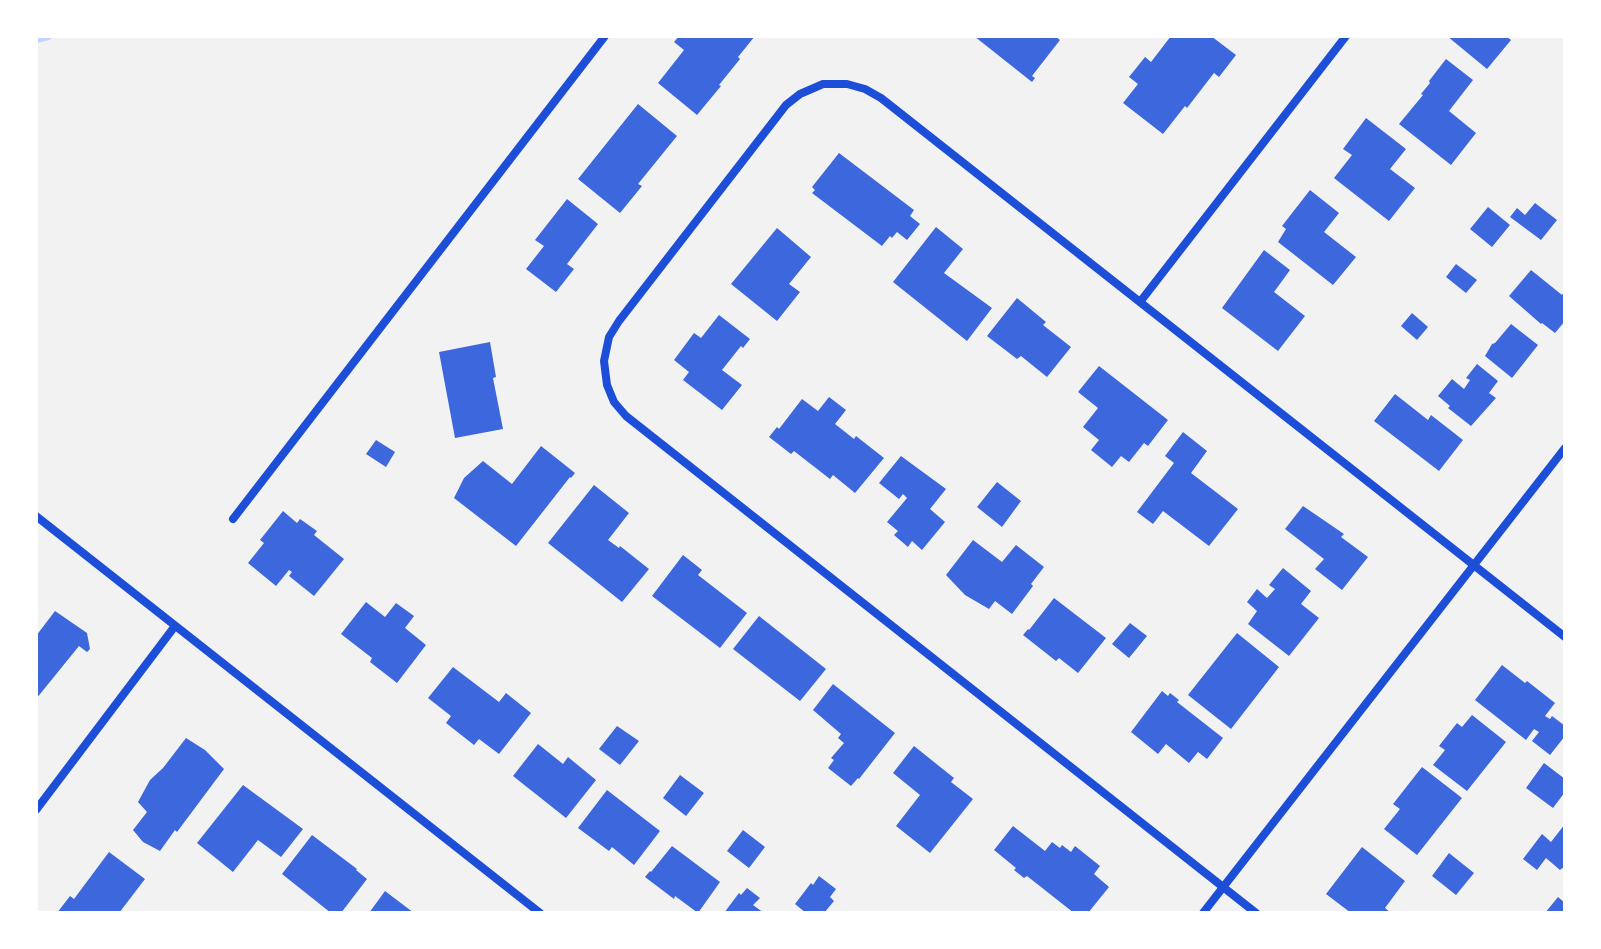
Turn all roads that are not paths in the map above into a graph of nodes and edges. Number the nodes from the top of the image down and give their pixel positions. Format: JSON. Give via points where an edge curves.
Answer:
{"nodes":[{"id":1,"x":605,"y":36,"type":"edge"},
{"id":2,"x":1346,"y":36,"type":"edge"},
{"id":3,"x":1140,"y":302,"type":"junction"},
{"id":4,"x":1565,"y":448,"type":"edge"},
{"id":5,"x":36,"y":516,"type":"edge"},
{"id":6,"x":233,"y":519,"type":"dead end"},
{"id":7,"x":1474,"y":564,"type":"junction"},
{"id":8,"x":175,"y":626,"type":"junction"},
{"id":9,"x":1565,"y":637,"type":"edge"},
{"id":10,"x":36,"y":810,"type":"edge"},
{"id":11,"x":1223,"y":887,"type":"junction"},
{"id":12,"x":540,"y":913,"type":"edge"},
{"id":13,"x":1203,"y":913,"type":"edge"},
{"id":14,"x":1256,"y":913,"type":"edge"}],
"edges":[{"from":1,"to":6,"type":"street"},
{"from":2,"to":3,"type":"street"},
{"from":3,"to":7,"type":"street"},
{"from":3,"to":11,"type":"street","via":[[881,98],[847,84],[823,84],[786,105],[619,321],[604,361],[607,385],[626,416]]},
{"from":4,"to":7,"type":"street"},
{"from":5,"to":8,"type":"street"},
{"from":7,"to":9,"type":"street"},
{"from":7,"to":11,"type":"street"},
{"from":8,"to":10,"type":"street"},
{"from":8,"to":12,"type":"street"},
{"from":11,"to":13,"type":"street"},
{"from":11,"to":14,"type":"street"}]}
